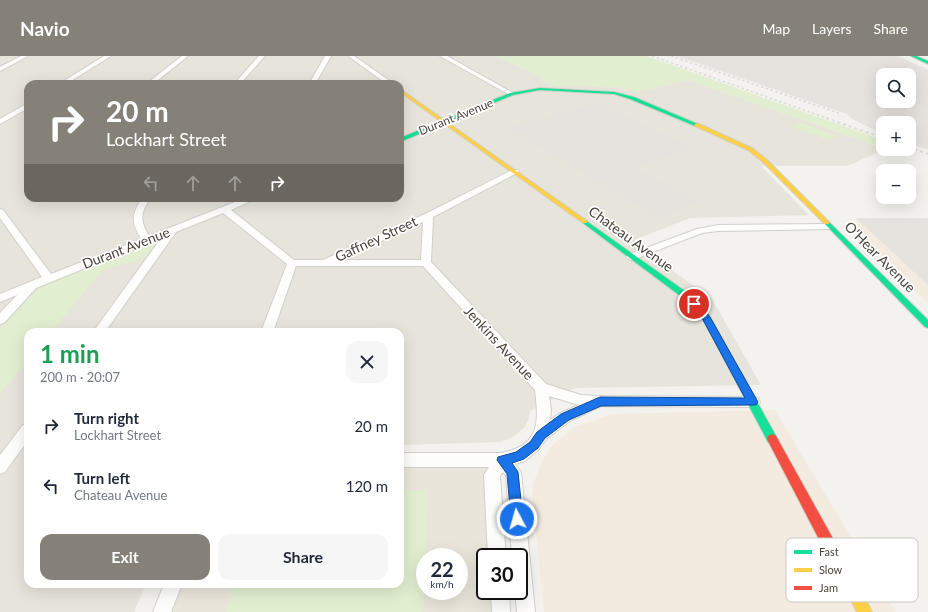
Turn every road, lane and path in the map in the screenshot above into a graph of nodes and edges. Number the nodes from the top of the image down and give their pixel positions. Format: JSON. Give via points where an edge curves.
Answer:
{"nodes":[{"id":1,"x":25,"y":56,"type":"edge"},
{"id":2,"x":108,"y":56,"type":"edge"},
{"id":3,"x":185,"y":56,"type":"edge"},
{"id":4,"x":262,"y":56,"type":"edge"},
{"id":5,"x":328,"y":56,"type":"edge"},
{"id":6,"x":351,"y":56,"type":"edge"},
{"id":7,"x":443,"y":56,"type":"edge"},
{"id":8,"x":913,"y":56,"type":"edge"},
{"id":9,"x":928,"y":63,"type":"edge"},
{"id":10,"x":0,"y":69,"type":"edge"},
{"id":11,"x":69,"y":80,"type":"edge"},
{"id":12,"x":155,"y":80,"type":"edge"},
{"id":13,"x":241,"y":80,"type":"edge"},
{"id":14,"x":314,"y":80,"type":"edge"},
{"id":15,"x":385,"y":80,"type":"edge"},
{"id":16,"x":404,"y":93,"type":"edge"},
{"id":17,"x":512,"y":94,"type":"junction"},
{"id":18,"x":24,"y":108,"type":"edge"},
{"id":19,"x":12,"y":115,"type":"junction"},
{"id":20,"x":24,"y":115,"type":"edge"},
{"id":21,"x":0,"y":122,"type":"edge"},
{"id":22,"x":446,"y":122,"type":"junction"},
{"id":23,"x":404,"y":138,"type":"edge"},
{"id":24,"x":515,"y":172,"type":"junction"},
{"id":25,"x":144,"y":202,"type":"edge"},
{"id":26,"x":240,"y":202,"type":"edge"},
{"id":27,"x":224,"y":209,"type":"junction"},
{"id":28,"x":0,"y":212,"type":"edge"},
{"id":29,"x":428,"y":216,"type":"junction"},
{"id":30,"x":829,"y":227,"type":"junction"},
{"id":31,"x":173,"y":229,"type":"junction"},
{"id":32,"x":146,"y":239,"type":"junction"},
{"id":33,"x":631,"y":257,"type":"junction"},
{"id":34,"x":292,"y":263,"type":"junction"},
{"id":35,"x":325,"y":263,"type":"junction"},
{"id":36,"x":426,"y":264,"type":"junction"},
{"id":37,"x":48,"y":278,"type":"junction"},
{"id":38,"x":34,"y":284,"type":"junction"},
{"id":39,"x":0,"y":298,"type":"edge"},
{"id":40,"x":0,"y":320,"type":"edge"},
{"id":41,"x":928,"y":325,"type":"edge"},
{"id":42,"x":101,"y":328,"type":"edge"},
{"id":43,"x":268,"y":328,"type":"edge"},
{"id":44,"x":541,"y":388,"type":"junction"},
{"id":45,"x":600,"y":402,"type":"junction"},
{"id":46,"x":753,"y":402,"type":"junction"},
{"id":47,"x":24,"y":435,"type":"edge"},
{"id":48,"x":541,"y":435,"type":"junction"},
{"id":49,"x":404,"y":460,"type":"edge"},
{"id":50,"x":502,"y":460,"type":"junction"},
{"id":51,"x":0,"y":468,"type":"edge"},
{"id":52,"x":826,"y":538,"type":"edge"},
{"id":53,"x":496,"y":548,"type":"edge"},
{"id":54,"x":171,"y":588,"type":"edge"},
{"id":55,"x":500,"y":600,"type":"edge"},
{"id":56,"x":860,"y":602,"type":"edge"},
{"id":57,"x":162,"y":612,"type":"edge"},
{"id":58,"x":501,"y":612,"type":"edge"},
{"id":59,"x":526,"y":612,"type":"edge"},
{"id":60,"x":865,"y":612,"type":"edge"}],
"edges":[{"from":1,"to":10,"type":"street"},
{"from":2,"to":11,"type":"street"},
{"from":3,"to":12,"type":"street"},
{"from":4,"to":13,"type":"street"},
{"from":5,"to":14,"type":"street"},
{"from":6,"to":15,"type":"street"},
{"from":7,"to":17,"type":"street"},
{"from":8,"to":9,"type":"street"},
{"from":16,"to":22,"type":"street","name":"Chateau Avenue"},
{"from":17,"to":22,"type":"street","name":"Durant Avenue"},
{"from":17,"to":30,"type":"street","name":"Durant Avenue","via":[[540,90],[614,93],[739,143],[765,161]]},
{"from":18,"to":19,"type":"street"},
{"from":19,"to":20,"type":"street"},
{"from":19,"to":21,"type":"street"},
{"from":22,"to":23,"type":"street","name":"Durant Avenue"},
{"from":22,"to":24,"type":"street","name":"Chateau Avenue"},
{"from":24,"to":29,"type":"street"},
{"from":24,"to":33,"type":"street","name":"Chateau Avenue"},
{"from":25,"to":32,"type":"street","via":[[137,215],[136,224]]},
{"from":26,"to":27,"type":"street","name":"Durant Avenue"},
{"from":27,"to":31,"type":"street","name":"Durant Avenue"},
{"from":27,"to":34,"type":"street"},
{"from":28,"to":37,"type":"street"},
{"from":29,"to":35,"type":"street","name":"Gaffney Street"},
{"from":29,"to":36,"type":"street"},
{"from":30,"to":33,"type":"street","via":[[718,228]]},
{"from":30,"to":41,"type":"street","name":"O'Hear Avenue"},
{"from":31,"to":32,"type":"street","name":"Durant Avenue"},
{"from":31,"to":42,"type":"street"},
{"from":32,"to":37,"type":"street","name":"Durant Avenue"},
{"from":33,"to":46,"type":"street","name":"Chateau Avenue","via":[[686,296],[706,317]]},
{"from":34,"to":35,"type":"street"},
{"from":34,"to":43,"type":"street"},
{"from":35,"to":36,"type":"street"},
{"from":36,"to":44,"type":"street","name":"Jenkins Avenue"},
{"from":37,"to":38,"type":"street","name":"Durant Avenue"},
{"from":38,"to":39,"type":"street","name":"Durant Avenue"},
{"from":38,"to":40,"type":"street"},
{"from":44,"to":45,"type":"street","via":[[581,400]]},
{"from":44,"to":48,"type":"street","name":"Jenkins Avenue","via":[[544,410]]},
{"from":45,"to":46,"type":"street"},
{"from":45,"to":48,"type":"street","via":[[565,417]]},
{"from":46,"to":52,"type":"street","name":"Chateau Avenue"},
{"from":47,"to":51,"type":"street"},
{"from":48,"to":50,"type":"street","via":[[534,445],[520,456]]},
{"from":49,"to":50,"type":"street"},
{"from":50,"to":53,"type":"street","via":[[492,475]]},
{"from":50,"to":59,"type":"street","via":[[512,472]]},
{"from":54,"to":57,"type":"street"},
{"from":55,"to":58,"type":"street"},
{"from":56,"to":60,"type":"street","name":"Chateau Avenue"}]}
